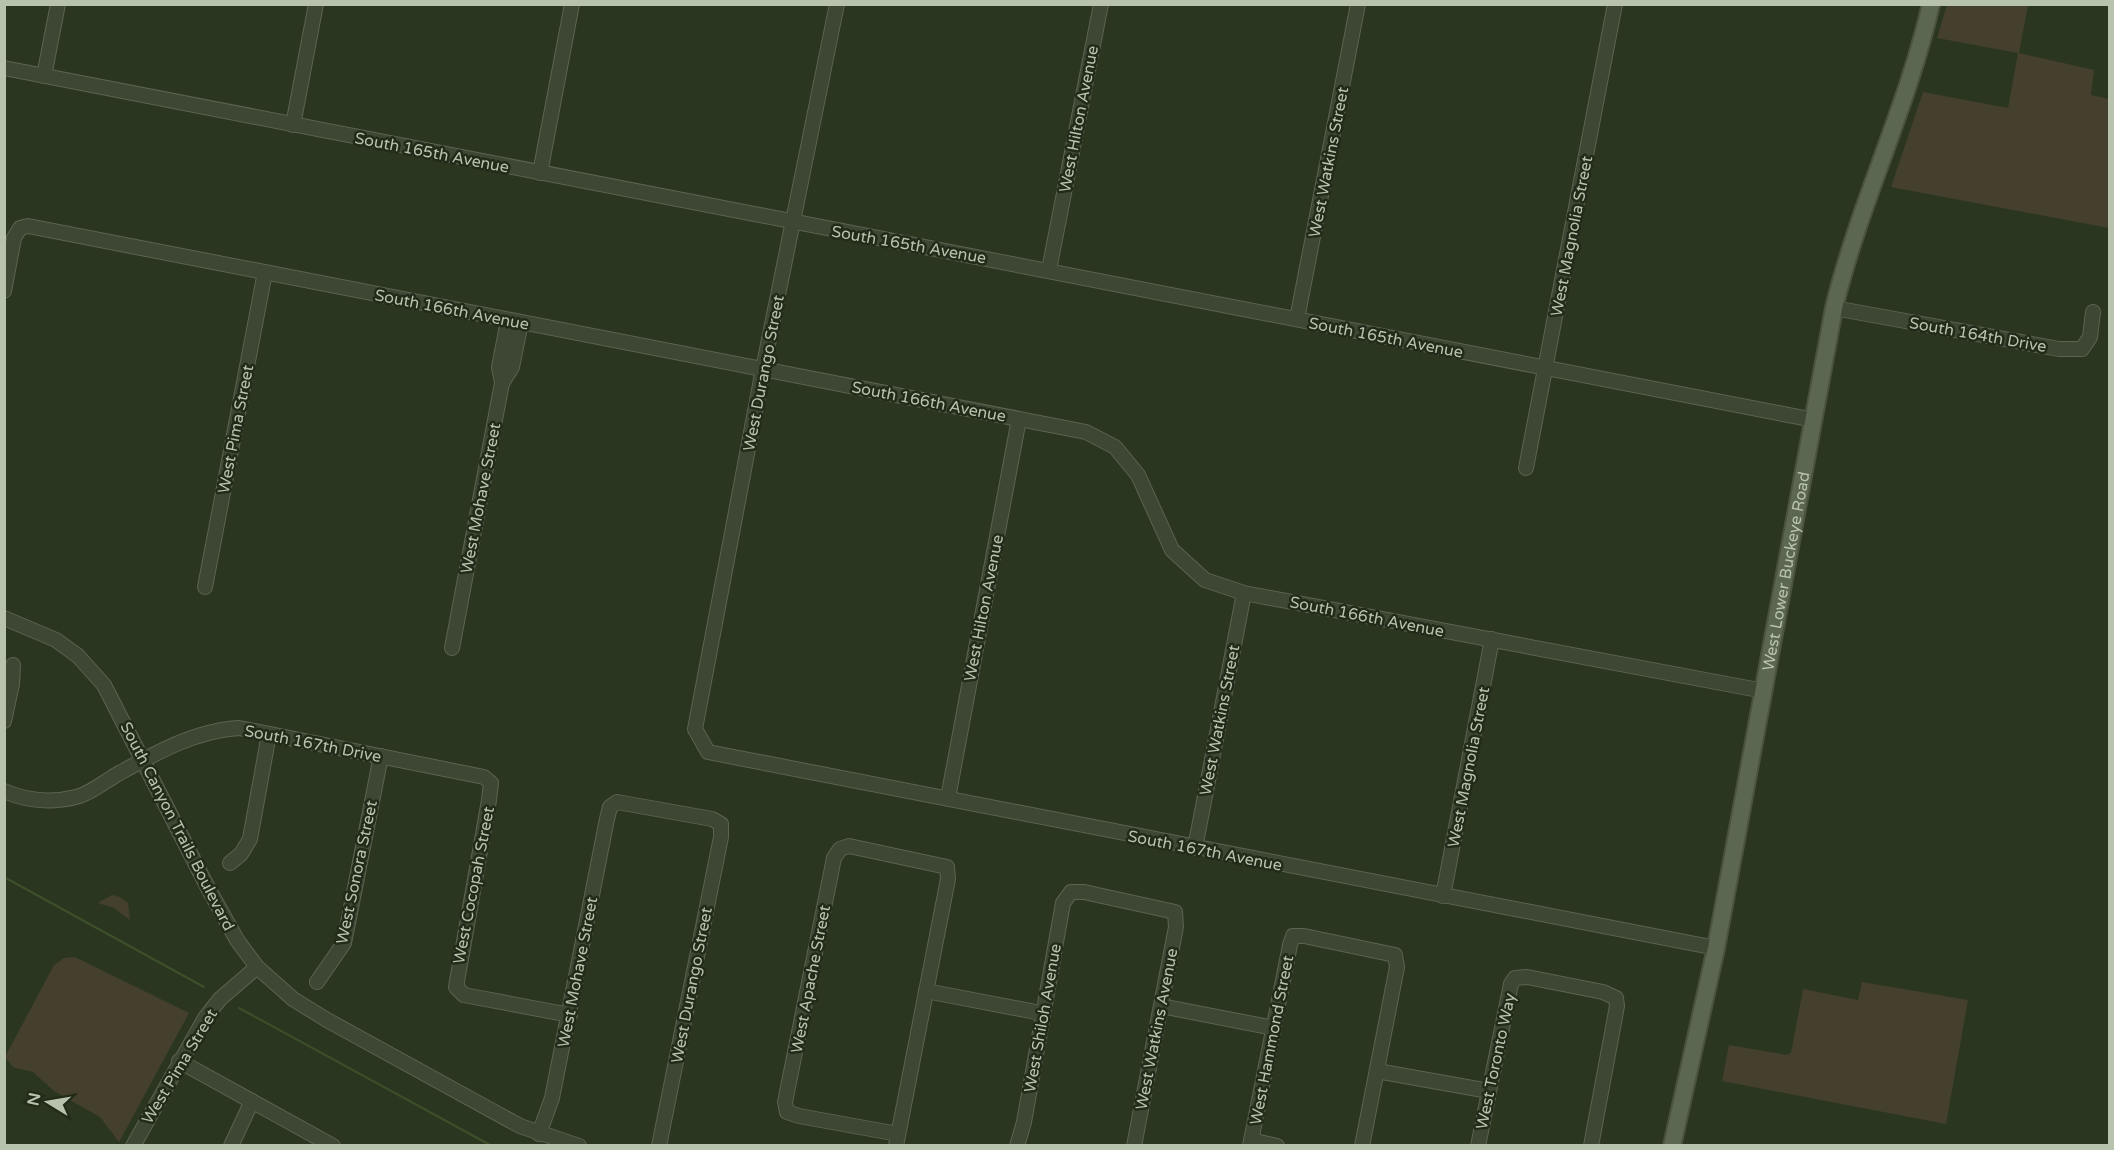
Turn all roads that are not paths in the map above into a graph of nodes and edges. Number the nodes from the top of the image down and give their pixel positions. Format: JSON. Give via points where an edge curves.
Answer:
{"nodes":[{"id":1,"x":58,"y":4,"type":"edge"},
{"id":2,"x":316,"y":4,"type":"edge"},
{"id":3,"x":572,"y":4,"type":"edge"},
{"id":4,"x":837,"y":4,"type":"edge"},
{"id":5,"x":1101,"y":4,"type":"edge"},
{"id":6,"x":1358,"y":4,"type":"edge"},
{"id":7,"x":1616,"y":4,"type":"edge"},
{"id":8,"x":1931,"y":4,"type":"edge"},
{"id":9,"x":4,"y":68,"type":"edge"},
{"id":10,"x":44,"y":76,"type":"junction"},
{"id":11,"x":293,"y":125,"type":"junction"},
{"id":12,"x":540,"y":173,"type":"junction"},
{"id":13,"x":794,"y":223,"type":"junction"},
{"id":14,"x":1049,"y":270,"type":"junction"},
{"id":15,"x":266,"y":272,"type":"junction"},
{"id":16,"x":4,"y":291,"type":"edge"},
{"id":17,"x":1834,"y":308,"type":"junction"},
{"id":18,"x":2093,"y":312,"type":"dead end"},
{"id":19,"x":1297,"y":320,"type":"junction"},
{"id":20,"x":515,"y":322,"type":"junction"},
{"id":21,"x":763,"y":369,"type":"junction"},
{"id":22,"x":1545,"y":369,"type":"junction"},
{"id":23,"x":1019,"y":418,"type":"junction"},
{"id":24,"x":1814,"y":420,"type":"junction"},
{"id":25,"x":1526,"y":468,"type":"dead end"},
{"id":26,"x":205,"y":586,"type":"dead end"},
{"id":27,"x":1244,"y":593,"type":"junction"},
{"id":28,"x":4,"y":618,"type":"edge"},
{"id":29,"x":1492,"y":639,"type":"junction"},
{"id":30,"x":452,"y":648,"type":"dead end"},
{"id":31,"x":13,"y":665,"type":"dead end"},
{"id":32,"x":1764,"y":691,"type":"junction"},
{"id":33,"x":4,"y":721,"type":"edge"},
{"id":34,"x":269,"y":734,"type":"junction"},
{"id":35,"x":700,"y":741,"type":"joint"},
{"id":36,"x":381,"y":756,"type":"junction"},
{"id":37,"x":143,"y":760,"type":"junction"},
{"id":38,"x":491,"y":783,"type":"joint"},
{"id":39,"x":4,"y":791,"type":"edge"},
{"id":40,"x":948,"y":798,"type":"junction"},
{"id":41,"x":720,"y":824,"type":"joint"},
{"id":42,"x":1195,"y":848,"type":"junction"},
{"id":43,"x":230,"y":863,"type":"dead end"},
{"id":44,"x":1443,"y":896,"type":"junction"},
{"id":45,"x":1175,"y":912,"type":"joint"},
{"id":46,"x":1716,"y":948,"type":"junction"},
{"id":47,"x":257,"y":967,"type":"junction"},
{"id":48,"x":317,"y":982,"type":"dead end"},
{"id":49,"x":927,"y":991,"type":"junction"},
{"id":50,"x":1161,"y":1006,"type":"junction"},
{"id":51,"x":1041,"y":1013,"type":"junction"},
{"id":52,"x":570,"y":1015,"type":"junction"},
{"id":53,"x":1274,"y":1028,"type":"junction"},
{"id":54,"x":179,"y":1061,"type":"junction"},
{"id":55,"x":1377,"y":1071,"type":"junction"},
{"id":56,"x":1489,"y":1091,"type":"junction"},
{"id":57,"x":252,"y":1101,"type":"junction"},
{"id":58,"x":539,"y":1134,"type":"junction"},
{"id":59,"x":897,"y":1140,"type":"edge"},
{"id":60,"x":1251,"y":1143,"type":"edge"},
{"id":61,"x":133,"y":1146,"type":"edge"},
{"id":62,"x":231,"y":1146,"type":"edge"},
{"id":63,"x":333,"y":1146,"type":"edge"},
{"id":64,"x":579,"y":1146,"type":"edge"},
{"id":65,"x":659,"y":1146,"type":"edge"},
{"id":66,"x":1017,"y":1146,"type":"edge"},
{"id":67,"x":1134,"y":1146,"type":"edge"},
{"id":68,"x":1277,"y":1146,"type":"edge"},
{"id":69,"x":1362,"y":1146,"type":"edge"},
{"id":70,"x":1478,"y":1146,"type":"edge"},
{"id":71,"x":1591,"y":1146,"type":"edge"},
{"id":72,"x":1672,"y":1146,"type":"edge"}],
"edges":[{"from":1,"to":10,"type":"street"},
{"from":2,"to":11,"type":"street"},
{"from":3,"to":12,"type":"street"},
{"from":4,"to":13,"type":"street","name":"West Durango Street"},
{"from":5,"to":14,"type":"street","name":"West Hilton Avenue"},
{"from":6,"to":19,"type":"street","name":"West Watkins Street"},
{"from":7,"to":22,"type":"street","name":"West Magnolia Street"},
{"from":8,"to":17,"type":"main road","name":"West Lower Buckeye Road","via":[[1903,104],[1848,250]]},
{"from":9,"to":10,"type":"street","name":"South 165th Avenue"},
{"from":10,"to":11,"type":"street","name":"South 165th Avenue"},
{"from":11,"to":12,"type":"street","name":"South 165th Avenue"},
{"from":12,"to":13,"type":"street","name":"South 165th Avenue"},
{"from":13,"to":14,"type":"street","name":"South 165th Avenue"},
{"from":13,"to":21,"type":"street","name":"West Durango Street"},
{"from":14,"to":19,"type":"street","name":"South 165th Avenue"},
{"from":15,"to":16,"type":"street","name":"South 166th Avenue","via":[[28,226],[20,228],[14,238]]},
{"from":15,"to":20,"type":"street","name":"South 166th Avenue"},
{"from":15,"to":26,"type":"street","name":"West Pima Street"},
{"from":17,"to":18,"type":"street","name":"South 164th Drive","via":[[2082,350],[2090,337]]},
{"from":17,"to":24,"type":"main road","name":"West Lower Buckeye Road"},
{"from":19,"to":22,"type":"street","name":"South 165th Avenue"},
{"from":20,"to":21,"type":"street","name":"South 166th Avenue"},
{"from":20,"to":30,"type":"street","name":"West Mohave Street","via":[[508,352],[512,367],[502,383]]},
{"from":21,"to":23,"type":"street","name":"South 166th Avenue"},
{"from":21,"to":35,"type":"street","name":"West Durango Street","via":[[695,729]]},
{"from":22,"to":24,"type":"street","name":"South 165th Avenue"},
{"from":22,"to":25,"type":"street","name":"West Magnolia Street"},
{"from":23,"to":27,"type":"street","name":"South 166th Avenue","via":[[1086,432],[1115,447],[1138,475],[1172,550],[1205,580]]},
{"from":23,"to":40,"type":"street","name":"West Hilton Avenue"},
{"from":24,"to":32,"type":"main road","name":"West Lower Buckeye Road"},
{"from":27,"to":29,"type":"street","name":"South 166th Avenue"},
{"from":27,"to":42,"type":"street","name":"West Watkins Street"},
{"from":28,"to":37,"type":"street","name":"South Canyon Trails Boulevard","via":[[56,640],[92,670],[125,722]]},
{"from":29,"to":32,"type":"street","name":"South 166th Avenue"},
{"from":29,"to":44,"type":"street","name":"West Magnolia Street"},
{"from":31,"to":33,"type":"street"},
{"from":32,"to":46,"type":"main road","name":"West Lower Buckeye Road"},
{"from":34,"to":36,"type":"street","name":"South 167th Drive"},
{"from":34,"to":37,"type":"street","name":"South 167th Drive","via":[[239,728],[214,729]]},
{"from":34,"to":43,"type":"street","via":[[249,839],[241,854]]},
{"from":35,"to":40,"type":"street","name":"South 167th Avenue","via":[[708,752]]},
{"from":36,"to":38,"type":"street","name":"South 167th Drive","via":[[484,777]]},
{"from":36,"to":48,"type":"street","name":"West Sonora Street","via":[[344,944]]},
{"from":37,"to":39,"type":"street","name":"South 167th Drive","via":[[79,797],[46,801]]},
{"from":37,"to":47,"type":"street","name":"South Canyon Trails Boulevard","via":[[208,888]]},
{"from":38,"to":52,"type":"street","name":"West Cocopah Street","via":[[456,987],[464,995]]},
{"from":40,"to":42,"type":"street","name":"South 167th Avenue"},
{"from":41,"to":52,"type":"street","name":"West Mohave Street","via":[[712,819],[617,802],[610,807]]},
{"from":41,"to":65,"type":"street","name":"West Durango Street","via":[[721,837]]},
{"from":42,"to":44,"type":"street","name":"South 167th Avenue"},
{"from":44,"to":46,"type":"street","name":"South 167th Avenue"},
{"from":45,"to":50,"type":"street","name":"West Watkins Avenue","via":[[1176,927]]},
{"from":45,"to":51,"type":"street","name":"West Shiloh Avenue","via":[[1071,892],[1064,903]]},
{"from":46,"to":72,"type":"main road","name":"West Lower Buckeye Road"},
{"from":47,"to":54,"type":"street","name":"West Pima Street","via":[[214,1006]]},
{"from":47,"to":58,"type":"street","name":"South Canyon Trails Boulevard","via":[[292,999]]},
{"from":49,"to":51,"type":"street"},
{"from":49,"to":59,"type":"street"},
{"from":49,"to":59,"type":"street","name":"West Apache Street","via":[[947,867],[849,846],[840,849],[834,858],[787,1112]]},
{"from":50,"to":53,"type":"street"},
{"from":50,"to":67,"type":"street","name":"West Watkins Avenue"},
{"from":51,"to":66,"type":"street","name":"West Shiloh Avenue"},
{"from":52,"to":58,"type":"street","name":"West Mohave Street","via":[[552,1098]]},
{"from":53,"to":55,"type":"street","name":"West Hammond Street","via":[[1293,936],[1395,955],[1397,966]]},
{"from":53,"to":60,"type":"street","name":"West Hammond Street"},
{"from":54,"to":57,"type":"street"},
{"from":54,"to":61,"type":"street","name":"West Pima Street"},
{"from":55,"to":56,"type":"street"},
{"from":55,"to":69,"type":"street"},
{"from":56,"to":70,"type":"street","name":"West Toronto Way"},
{"from":56,"to":71,"type":"street","name":"West Toronto Way","via":[[1515,978],[1527,977],[1616,998]]},
{"from":57,"to":62,"type":"street"},
{"from":57,"to":63,"type":"street"},
{"from":58,"to":64,"type":"street","name":"South Canyon Trails Boulevard"},
{"from":60,"to":68,"type":"street"}]}
